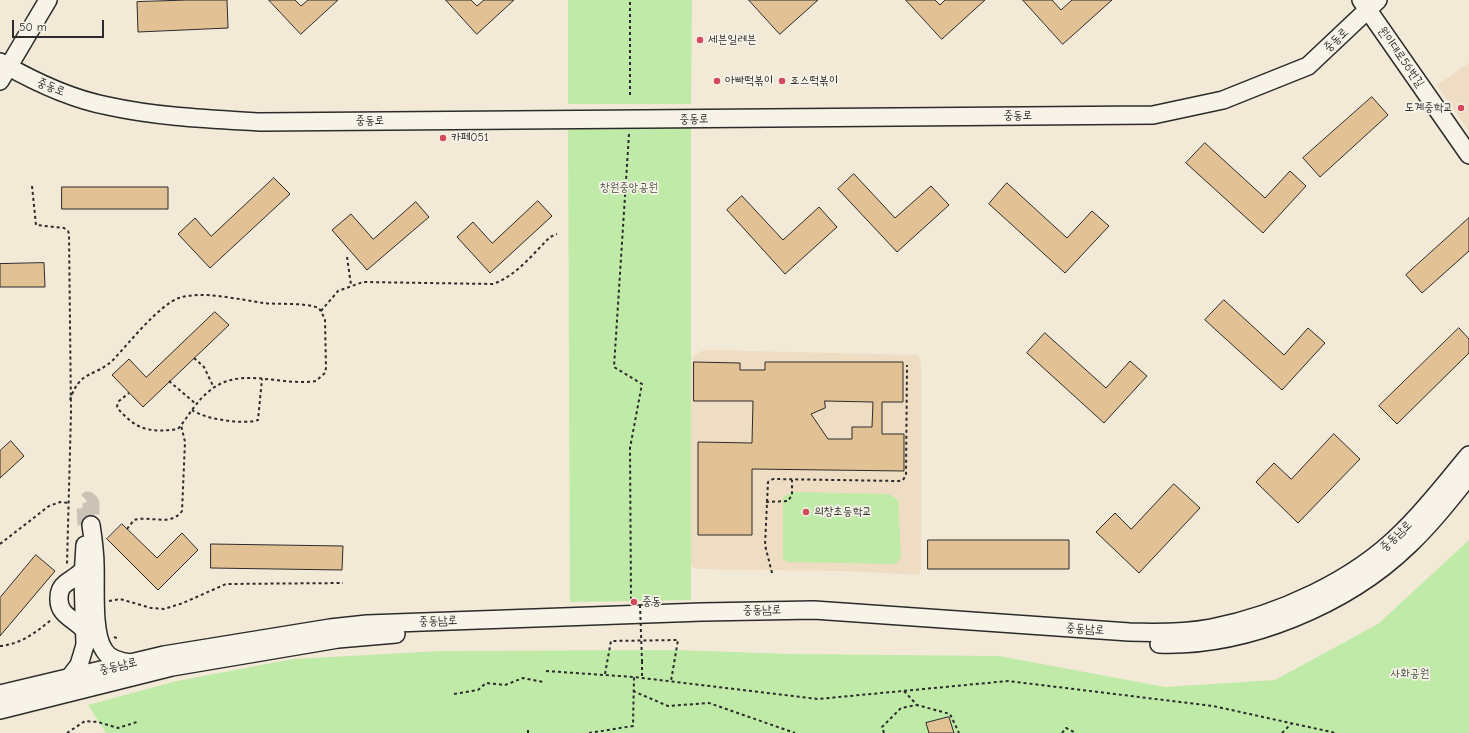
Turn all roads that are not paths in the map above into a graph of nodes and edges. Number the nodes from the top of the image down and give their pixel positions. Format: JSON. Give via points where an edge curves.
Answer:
{"nodes":[{"id":1,"x":48,"y":0,"type":"edge"},
{"id":2,"x":1369,"y":4,"type":"edge"},
{"id":3,"x":3,"y":70,"type":"edge"},
{"id":4,"x":1469,"y":155,"type":"edge"},
{"id":5,"x":1469,"y":455,"type":"edge"},
{"id":6,"x":1469,"y":476,"type":"edge"},
{"id":7,"x":83,"y":570,"type":"junction"},
{"id":8,"x":85,"y":631,"type":"junction"},
{"id":9,"x":131,"y":663,"type":"junction"},
{"id":10,"x":69,"y":678,"type":"junction"},
{"id":11,"x":0,"y":694,"type":"edge"},
{"id":12,"x":0,"y":710,"type":"edge"}],
"edges":[{"from":1,"to":3,"type":"street"},
{"from":2,"to":3,"type":"street","name":"중동로","via":[[1308,66],[1223,100],[1153,115],[260,122],[185,117],[108,106]]},
{"from":2,"to":4,"type":"street","name":"원이대로56번길"},
{"from":5,"to":9,"type":"street","name":"중동남로","via":[[1401,534],[1356,568],[1312,594],[1264,614],[1211,628],[1156,633],[814,610],[694,612],[348,625],[164,655]]},
{"from":6,"to":12,"type":"street","name":"중동남로","via":[[1409,545],[1365,580],[1320,606],[1272,626],[1219,640],[1189,644],[1138,643],[823,621],[376,635],[172,667]]},
{"from":7,"to":8,"type":"street"},
{"from":7,"to":8,"type":"street","via":[[61,588],[58,602],[61,610]]},
{"from":7,"to":9,"type":"street","via":[[88,525],[95,564],[97,629],[100,644],[107,655]]},
{"from":8,"to":10,"type":"street","via":[[83,657]]},
{"from":9,"to":10,"type":"street","name":"중동남로"},
{"from":10,"to":11,"type":"street","name":"중동남로"}]}
